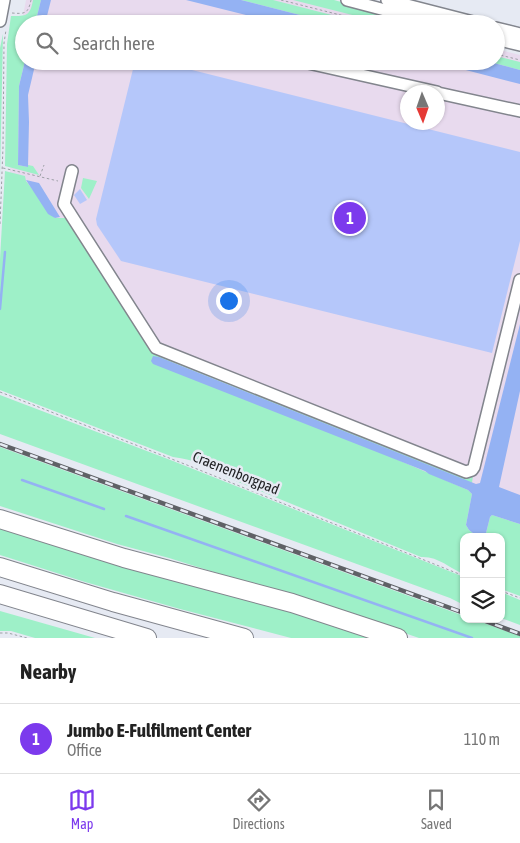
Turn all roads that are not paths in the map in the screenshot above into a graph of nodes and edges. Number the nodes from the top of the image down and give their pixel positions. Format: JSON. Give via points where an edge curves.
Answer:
{"nodes":[{"id":1,"x":4,"y":0,"type":"edge"},
{"id":2,"x":347,"y":0,"type":"edge"},
{"id":3,"x":387,"y":0,"type":"edge"},
{"id":4,"x":404,"y":15,"type":"edge"},
{"id":5,"x":446,"y":15,"type":"edge"},
{"id":6,"x":5,"y":20,"type":"edge"},
{"id":7,"x":505,"y":30,"type":"edge"},
{"id":8,"x":520,"y":34,"type":"edge"},
{"id":9,"x":505,"y":41,"type":"edge"},
{"id":10,"x":520,"y":45,"type":"edge"},
{"id":11,"x":339,"y":70,"type":"edge"},
{"id":12,"x":406,"y":85,"type":"edge"},
{"id":13,"x":445,"y":94,"type":"edge"},
{"id":14,"x":520,"y":111,"type":"edge"},
{"id":15,"x":72,"y":171,"type":"dead end"},
{"id":16,"x":520,"y":280,"type":"edge"},
{"id":17,"x":0,"y":519,"type":"edge"},
{"id":18,"x":0,"y":567,"type":"edge"},
{"id":19,"x":0,"y":594,"type":"edge"},
{"id":20,"x":0,"y":599,"type":"edge"},
{"id":21,"x":44,"y":608,"type":"junction"},
{"id":22,"x":147,"y":638,"type":"edge"},
{"id":23,"x":244,"y":638,"type":"edge"},
{"id":24,"x":398,"y":638,"type":"edge"}],
"edges":[{"from":1,"to":6,"type":"street"},
{"from":2,"to":4,"type":"street"},
{"from":3,"to":5,"type":"street"},
{"from":7,"to":8,"type":"street"},
{"from":9,"to":10,"type":"street"},
{"from":11,"to":12,"type":"street"},
{"from":13,"to":14,"type":"street"},
{"from":15,"to":16,"type":"street","via":[[64,204],[156,348],[466,472],[474,468]]},
{"from":17,"to":24,"type":"highway","via":[[124,558],[284,601]]},
{"from":18,"to":23,"type":"highway"},
{"from":19,"to":21,"type":"highway"},
{"from":20,"to":21,"type":"highway"},
{"from":21,"to":22,"type":"highway"}]}
